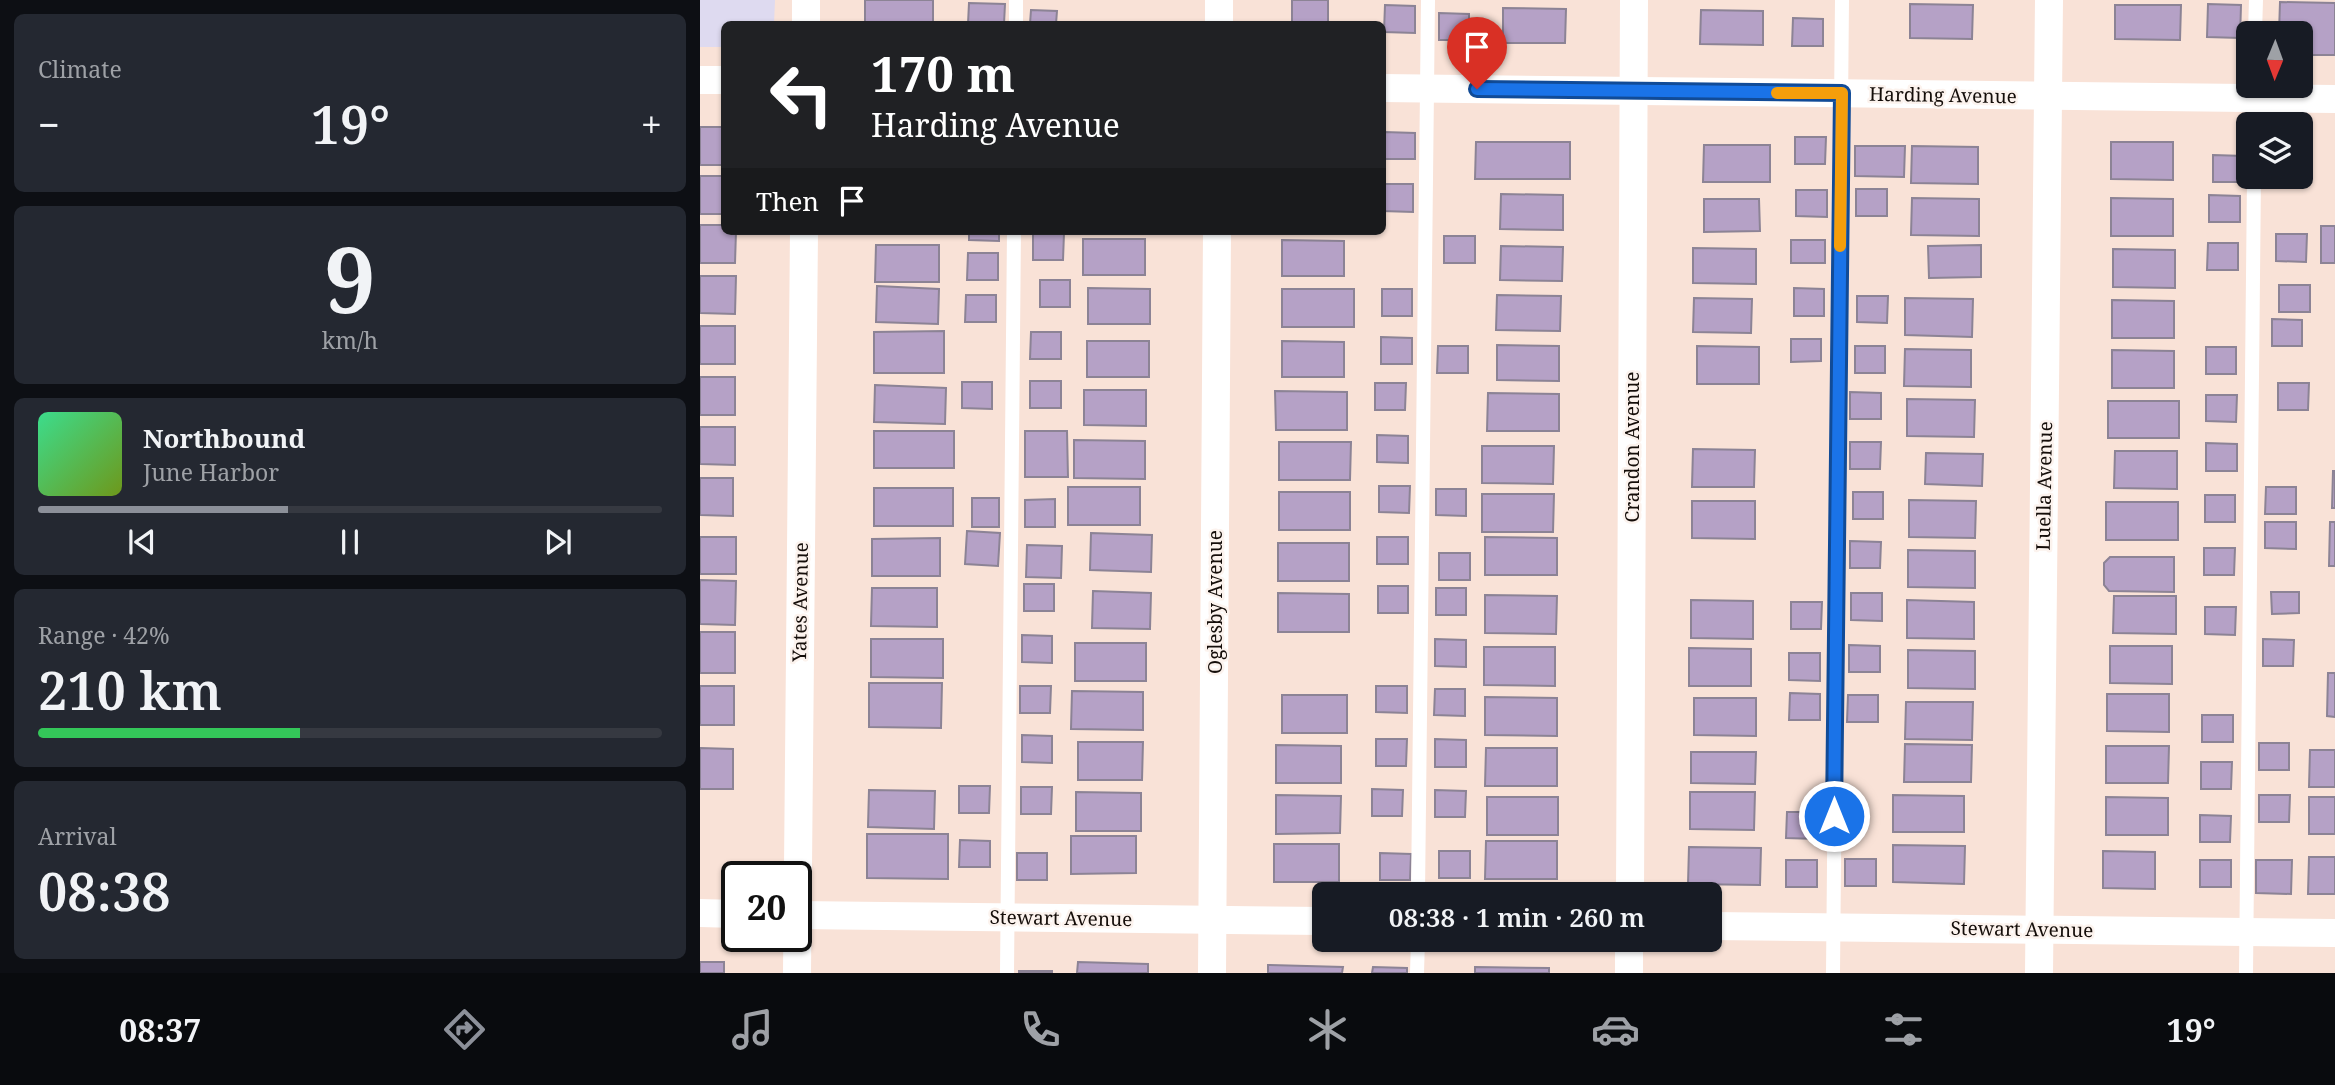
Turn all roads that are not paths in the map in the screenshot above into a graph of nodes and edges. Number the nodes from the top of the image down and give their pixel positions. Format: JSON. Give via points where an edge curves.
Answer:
{"nodes":[{"id":1,"x":806,"y":0,"type":"edge"},
{"id":2,"x":1016,"y":0,"type":"edge"},
{"id":3,"x":1219,"y":0,"type":"edge"},
{"id":4,"x":1428,"y":0,"type":"edge"},
{"id":5,"x":1634,"y":0,"type":"edge"},
{"id":6,"x":1842,"y":0,"type":"edge"},
{"id":7,"x":2049,"y":0,"type":"edge"},
{"id":8,"x":2256,"y":0,"type":"edge"},
{"id":9,"x":806,"y":21,"type":"edge"},
{"id":10,"x":1016,"y":21,"type":"edge"},
{"id":11,"x":1219,"y":21,"type":"edge"},
{"id":12,"x":2255,"y":21,"type":"edge"},
{"id":13,"x":700,"y":80,"type":"edge"},
{"id":14,"x":721,"y":80,"type":"edge"},
{"id":15,"x":1386,"y":88,"type":"edge"},
{"id":16,"x":1425,"y":88,"type":"junction"},
{"id":17,"x":1633,"y":91,"type":"junction"},
{"id":18,"x":1842,"y":93,"type":"junction"},
{"id":19,"x":2048,"y":96,"type":"junction"},
{"id":20,"x":2335,"y":99,"type":"edge"},
{"id":21,"x":2254,"y":103,"type":"edge"},
{"id":22,"x":2254,"y":189,"type":"edge"},
{"id":23,"x":804,"y":235,"type":"edge"},
{"id":24,"x":1014,"y":235,"type":"edge"},
{"id":25,"x":1217,"y":235,"type":"edge"},
{"id":26,"x":798,"y":861,"type":"edge"},
{"id":27,"x":1418,"y":882,"type":"edge"},
{"id":28,"x":1630,"y":882,"type":"edge"},
{"id":29,"x":700,"y":914,"type":"edge"},
{"id":30,"x":721,"y":914,"type":"edge"},
{"id":31,"x":812,"y":915,"type":"edge"},
{"id":32,"x":1008,"y":917,"type":"junction"},
{"id":33,"x":1213,"y":920,"type":"junction"},
{"id":34,"x":1312,"y":921,"type":"edge"},
{"id":35,"x":1722,"y":926,"type":"edge"},
{"id":36,"x":1833,"y":927,"type":"junction"},
{"id":37,"x":2039,"y":930,"type":"junction"},
{"id":38,"x":2246,"y":932,"type":"junction"},
{"id":39,"x":2335,"y":933,"type":"edge"},
{"id":40,"x":797,"y":952,"type":"edge"},
{"id":41,"x":1418,"y":952,"type":"edge"},
{"id":42,"x":1629,"y":952,"type":"edge"},
{"id":43,"x":797,"y":973,"type":"edge"},
{"id":44,"x":1007,"y":973,"type":"edge"},
{"id":45,"x":1212,"y":973,"type":"edge"},
{"id":46,"x":1417,"y":973,"type":"edge"},
{"id":47,"x":1629,"y":973,"type":"edge"},
{"id":48,"x":1833,"y":973,"type":"edge"},
{"id":49,"x":2039,"y":973,"type":"edge"},
{"id":50,"x":2246,"y":973,"type":"edge"}],
"edges":[{"from":1,"to":9,"type":"street"},
{"from":2,"to":10,"type":"lane"},
{"from":3,"to":11,"type":"street"},
{"from":4,"to":16,"type":"lane"},
{"from":5,"to":17,"type":"street","name":"Crandon Avenue"},
{"from":6,"to":18,"type":"lane"},
{"from":7,"to":19,"type":"street","name":"Luella Avenue"},
{"from":8,"to":12,"type":"lane"},
{"from":13,"to":14,"type":"street"},
{"from":15,"to":16,"type":"street","name":"Harding Avenue"},
{"from":16,"to":17,"type":"street","name":"Harding Avenue"},
{"from":16,"to":27,"type":"lane"},
{"from":17,"to":18,"type":"street","name":"Harding Avenue"},
{"from":17,"to":28,"type":"street","name":"Crandon Avenue"},
{"from":18,"to":19,"type":"street","name":"Harding Avenue"},
{"from":18,"to":36,"type":"lane"},
{"from":19,"to":21,"type":"street","name":"Harding Avenue"},
{"from":19,"to":37,"type":"street","name":"Luella Avenue"},
{"from":20,"to":21,"type":"street","name":"Harding Avenue"},
{"from":22,"to":38,"type":"lane"},
{"from":23,"to":26,"type":"street","name":"Yates Avenue"},
{"from":24,"to":32,"type":"lane"},
{"from":25,"to":33,"type":"street","name":"Oglesby Avenue"},
{"from":29,"to":30,"type":"street"},
{"from":31,"to":32,"type":"street","name":"Stewart Avenue"},
{"from":32,"to":33,"type":"street","name":"Stewart Avenue"},
{"from":32,"to":44,"type":"lane"},
{"from":33,"to":34,"type":"street","name":"Stewart Avenue"},
{"from":33,"to":45,"type":"street","name":"Oglesby Avenue"},
{"from":35,"to":36,"type":"street","name":"Stewart Avenue"},
{"from":36,"to":37,"type":"street","name":"Stewart Avenue"},
{"from":36,"to":48,"type":"lane"},
{"from":37,"to":38,"type":"street","name":"Stewart Avenue"},
{"from":37,"to":49,"type":"street","name":"Luella Avenue"},
{"from":38,"to":39,"type":"street","name":"Stewart Avenue"},
{"from":38,"to":50,"type":"lane"},
{"from":40,"to":43,"type":"street","name":"Yates Avenue"},
{"from":41,"to":46,"type":"lane"},
{"from":42,"to":47,"type":"street"}]}
